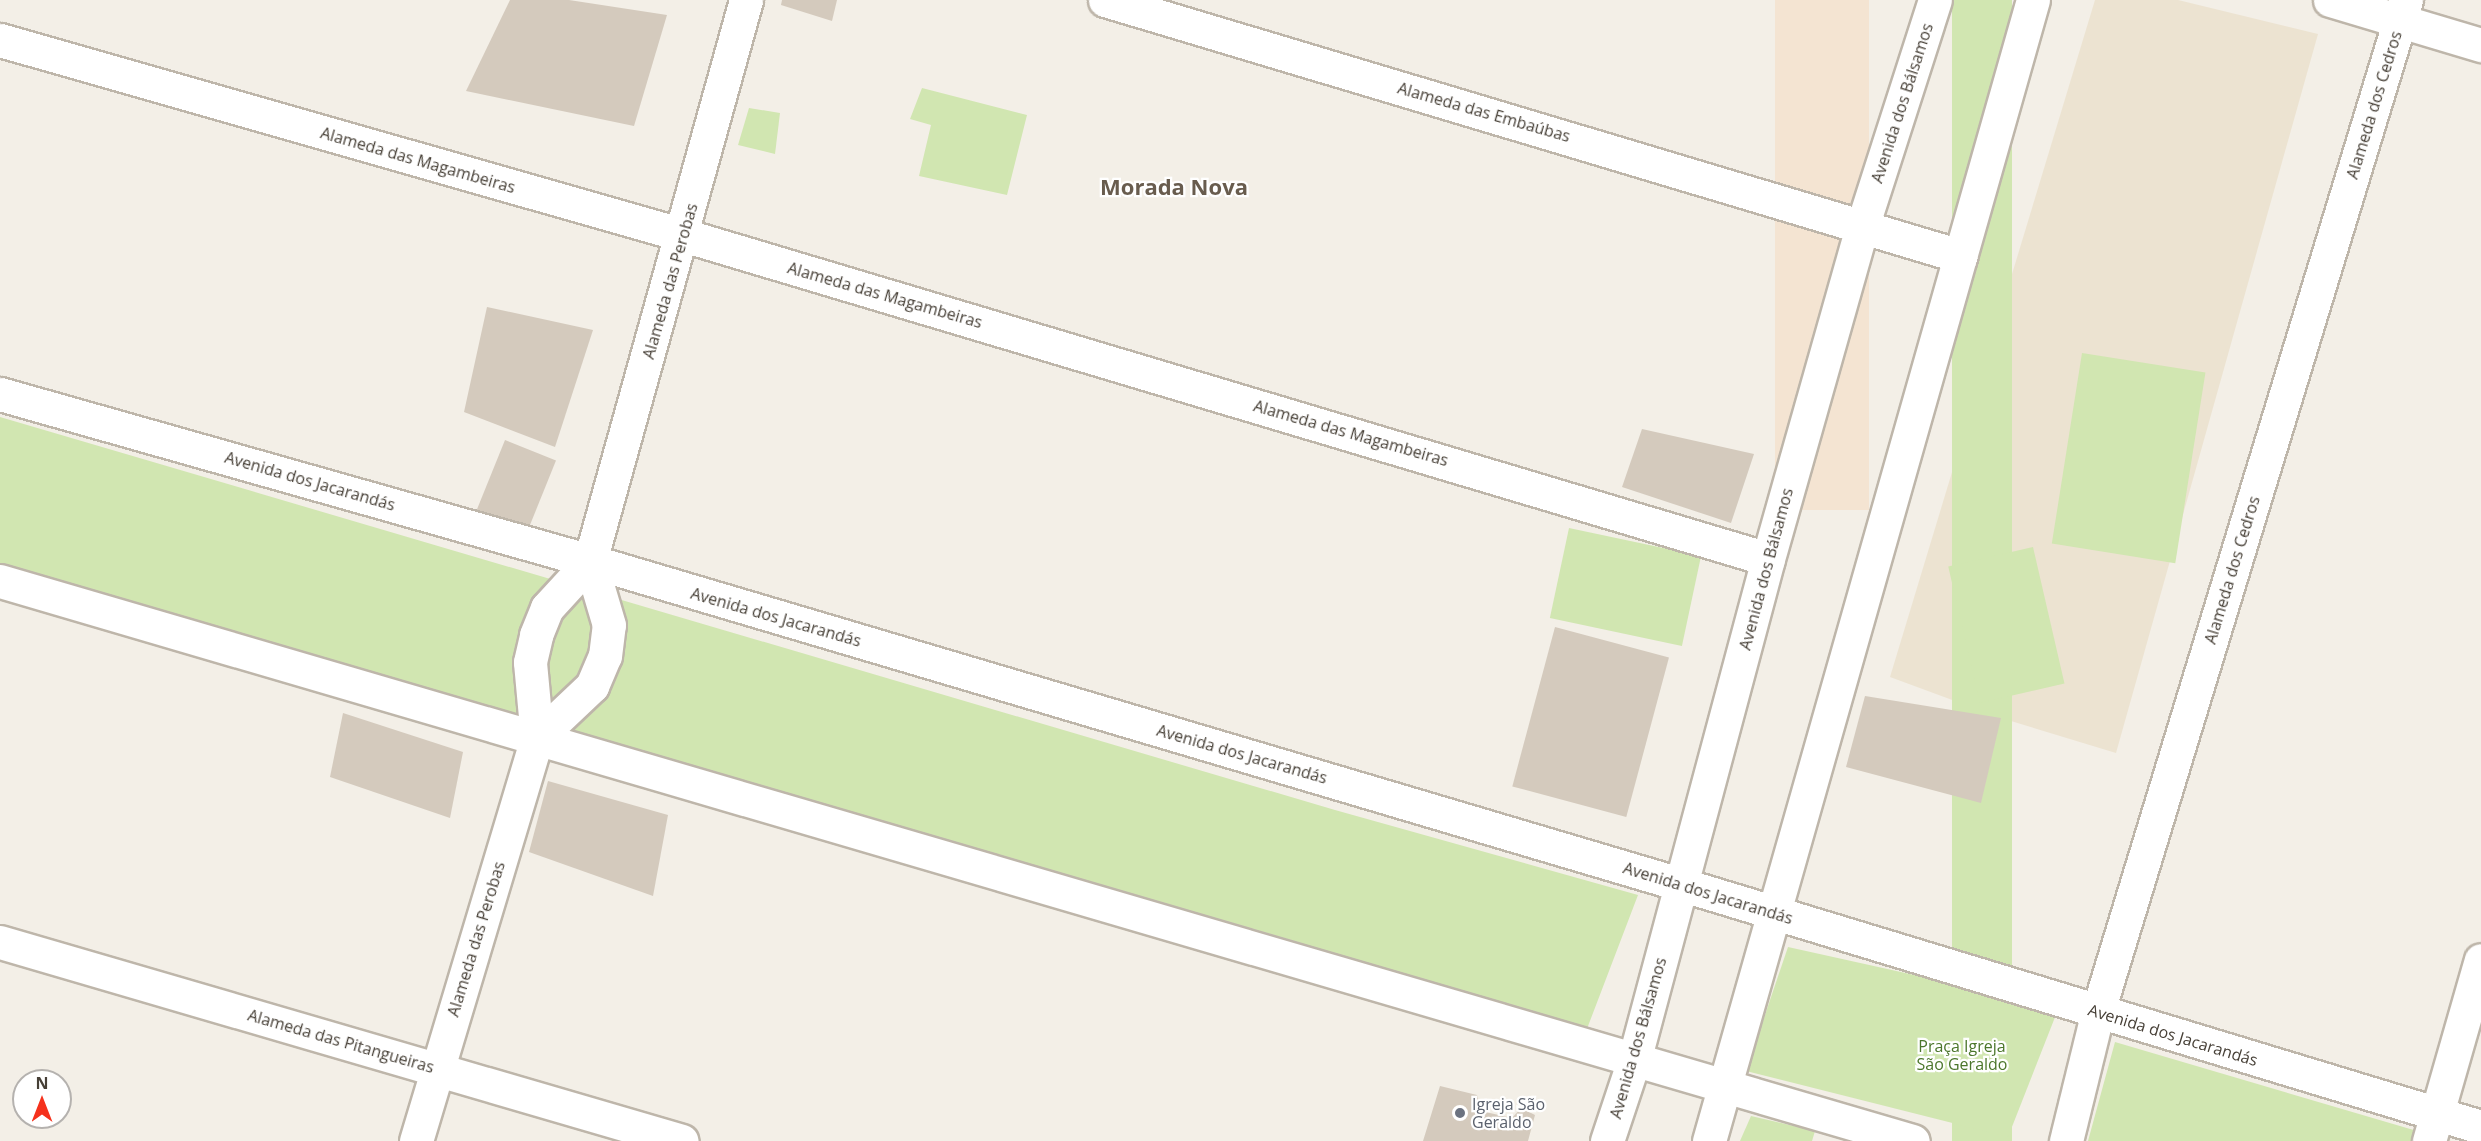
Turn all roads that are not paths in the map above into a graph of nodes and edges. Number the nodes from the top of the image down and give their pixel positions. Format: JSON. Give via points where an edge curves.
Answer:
{"nodes":[{"id":1,"x":746,"y":0,"type":"edge"},
{"id":2,"x":1105,"y":0,"type":"edge"},
{"id":3,"x":1935,"y":0,"type":"edge"},
{"id":4,"x":2033,"y":0,"type":"edge"},
{"id":5,"x":2330,"y":0,"type":"edge"},
{"id":6,"x":2403,"y":10,"type":"edge"},
{"id":7,"x":0,"y":40,"type":"edge"},
{"id":8,"x":2481,"y":45,"type":"edge"},
{"id":9,"x":1863,"y":224,"type":"junction"},
{"id":10,"x":683,"y":236,"type":"junction"},
{"id":11,"x":1960,"y":256,"type":"junction"},
{"id":12,"x":0,"y":394,"type":"edge"},
{"id":13,"x":1768,"y":559,"type":"junction"},
{"id":14,"x":590,"y":561,"type":"junction"},
{"id":15,"x":0,"y":581,"type":"edge"},
{"id":16,"x":537,"y":738,"type":"junction"},
{"id":17,"x":1680,"y":884,"type":"junction"},
{"id":18,"x":1771,"y":913,"type":"junction"},
{"id":19,"x":0,"y":942,"type":"edge"},
{"id":20,"x":2481,"y":960,"type":"edge"},
{"id":21,"x":2098,"y":1011,"type":"junction"},
{"id":22,"x":1635,"y":1057,"type":"junction"},
{"id":23,"x":437,"y":1068,"type":"junction"},
{"id":24,"x":1723,"y":1088,"type":"junction"},
{"id":25,"x":2481,"y":1127,"type":"edge"},
{"id":26,"x":2433,"y":1128,"type":"edge"},
{"id":27,"x":416,"y":1141,"type":"edge"},
{"id":28,"x":682,"y":1141,"type":"edge"},
{"id":29,"x":1607,"y":1141,"type":"edge"},
{"id":30,"x":1708,"y":1141,"type":"edge"},
{"id":31,"x":1913,"y":1141,"type":"edge"},
{"id":32,"x":2066,"y":1141,"type":"edge"}],
"edges":[{"from":1,"to":10,"type":"street","name":"Alameda das Perobas"},
{"from":2,"to":9,"type":"street","name":"Alameda das Embaúbas"},
{"from":3,"to":9,"type":"street","name":"Avenida dos Bálsamos"},
{"from":4,"to":11,"type":"street"},
{"from":5,"to":6,"type":"street"},
{"from":6,"to":8,"type":"street"},
{"from":6,"to":21,"type":"street","name":"Alameda dos Cedros"},
{"from":7,"to":10,"type":"street","name":"Alameda das Magambeiras"},
{"from":9,"to":11,"type":"street","name":"Alameda das Embaúbas"},
{"from":9,"to":13,"type":"street","name":"Avenida dos Bálsamos"},
{"from":10,"to":13,"type":"street","name":"Alameda das Magambeiras"},
{"from":10,"to":14,"type":"street","name":"Alameda das Perobas"},
{"from":11,"to":18,"type":"street"},
{"from":12,"to":14,"type":"street","name":"Avenida dos Jacarandás"},
{"from":13,"to":17,"type":"street","name":"Avenida dos Bálsamos"},
{"from":14,"to":16,"type":"street","name":"Alameda das Perobas","via":[[547,608],[536,635],[530,662]]},
{"from":14,"to":16,"type":"street","name":"Alameda das Perobas","via":[[609,625],[604,656],[592,686]]},
{"from":14,"to":17,"type":"street","name":"Avenida dos Jacarandás"},
{"from":15,"to":16,"type":"street"},
{"from":16,"to":22,"type":"street"},
{"from":16,"to":23,"type":"street","name":"Alameda das Perobas"},
{"from":17,"to":18,"type":"street","name":"Avenida dos Jacarandás"},
{"from":17,"to":22,"type":"street","name":"Avenida dos Bálsamos"},
{"from":18,"to":21,"type":"street","name":"Avenida dos Jacarandás"},
{"from":18,"to":24,"type":"street"},
{"from":19,"to":23,"type":"street","name":"Alameda das Pitangueiras"},
{"from":20,"to":26,"type":"street"},
{"from":21,"to":26,"type":"street","name":"Avenida dos Jacarandás"},
{"from":21,"to":32,"type":"street","name":"Alameda dos Cedros"},
{"from":22,"to":24,"type":"street"},
{"from":22,"to":29,"type":"street","name":"Avenida dos Bálsamos"},
{"from":23,"to":27,"type":"street","name":"Alameda das Perobas"},
{"from":23,"to":28,"type":"street","name":"Alameda das Pitangueiras"},
{"from":24,"to":30,"type":"street"},
{"from":24,"to":31,"type":"street"},
{"from":25,"to":26,"type":"street","name":"Avenida dos Jacarandás"}]}
